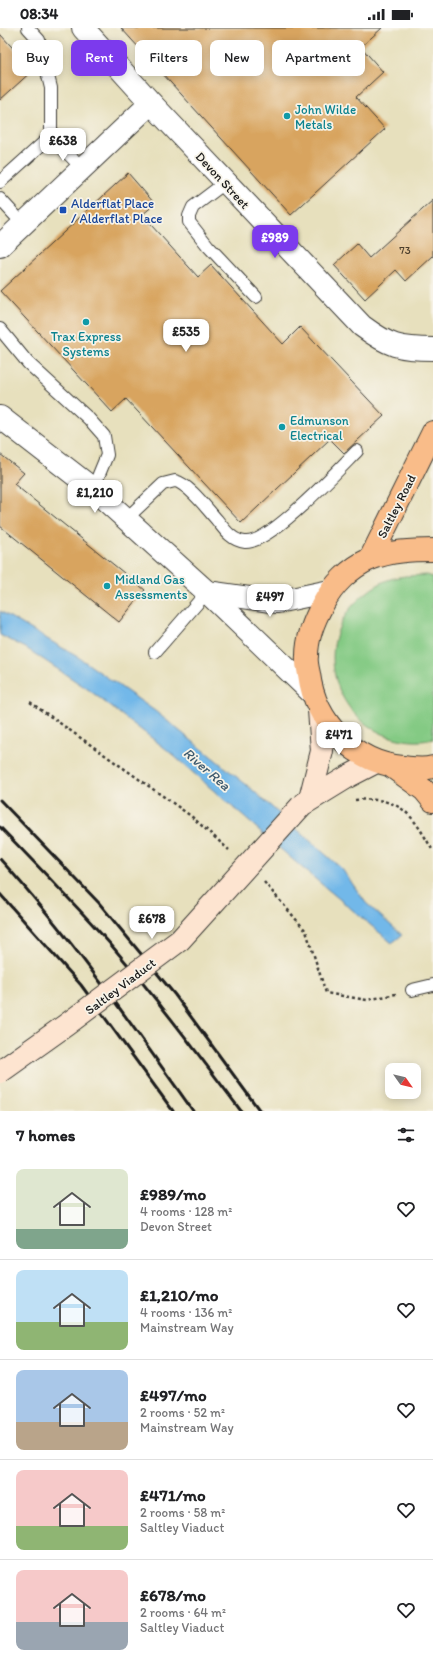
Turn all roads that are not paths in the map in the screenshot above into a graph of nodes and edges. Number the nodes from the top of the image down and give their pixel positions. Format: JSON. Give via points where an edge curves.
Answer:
{"nodes":[{"id":1,"x":28,"y":28,"type":"edge"},
{"id":2,"x":83,"y":28,"type":"edge"},
{"id":3,"x":150,"y":103,"type":"junction"},
{"id":4,"x":51,"y":136,"type":"junction"},
{"id":5,"x":82,"y":168,"type":"junction"},
{"id":6,"x":0,"y":182,"type":"edge"},
{"id":7,"x":226,"y":182,"type":"junction"},
{"id":8,"x":0,"y":199,"type":"edge"},
{"id":9,"x":23,"y":224,"type":"junction"},
{"id":10,"x":0,"y":246,"type":"edge"},
{"id":11,"x":256,"y":297,"type":"dead end"},
{"id":12,"x":0,"y":329,"type":"edge"},
{"id":13,"x":433,"y":349,"type":"edge"},
{"id":14,"x":0,"y":416,"type":"edge"},
{"id":15,"x":433,"y":432,"type":"edge"},
{"id":16,"x":357,"y":451,"type":"dead end"},
{"id":17,"x":93,"y":489,"type":"junction"},
{"id":18,"x":126,"y":519,"type":"junction"},
{"id":19,"x":433,"y":550,"type":"edge"},
{"id":20,"x":370,"y":559,"type":"junction"},
{"id":21,"x":330,"y":591,"type":"junction"},
{"id":22,"x":207,"y":592,"type":"junction"},
{"id":23,"x":156,"y":652,"type":"dead end"},
{"id":24,"x":315,"y":701,"type":"junction"},
{"id":25,"x":384,"y":764,"type":"junction"},
{"id":26,"x":433,"y":767,"type":"edge"},
{"id":27,"x":433,"y":801,"type":"edge"},
{"id":28,"x":306,"y":803,"type":"junction"},
{"id":29,"x":433,"y":985,"type":"edge"},
{"id":30,"x":412,"y":990,"type":"dead end"},
{"id":31,"x":0,"y":1072,"type":"edge"}],
"edges":[{"from":1,"to":4,"type":"lane","via":[[39,40],[51,88]]},
{"from":2,"to":3,"type":"street","name":"Devon Street"},
{"from":3,"to":5,"type":"street"},
{"from":3,"to":7,"type":"street","name":"Devon Street"},
{"from":4,"to":5,"type":"lane"},
{"from":4,"to":6,"type":"lane"},
{"from":5,"to":9,"type":"street"},
{"from":7,"to":11,"type":"lane","via":[[193,207],[188,216],[208,246]]},
{"from":7,"to":13,"type":"street","name":"Devon Street","via":[[362,326],[381,340],[406,349]]},
{"from":8,"to":9,"type":"lane"},
{"from":9,"to":10,"type":"street"},
{"from":12,"to":17,"type":"lane","via":[[28,363],[104,436],[107,455]]},
{"from":14,"to":17,"type":"street"},
{"from":15,"to":20,"type":"main road","name":"Saltley Road"},
{"from":16,"to":18,"type":"lane","via":[[277,528],[258,539],[245,542],[229,535],[186,487],[175,481],[163,484]]},
{"from":17,"to":18,"type":"street"},
{"from":18,"to":22,"type":"street"},
{"from":19,"to":20,"type":"main road","via":[[402,550]]},
{"from":20,"to":21,"type":"main road","via":[[348,573]]},
{"from":21,"to":22,"type":"street","via":[[277,602]]},
{"from":21,"to":24,"type":"main road","via":[[313,622],[306,656]]},
{"from":22,"to":23,"type":"lane"},
{"from":22,"to":24,"type":"street"},
{"from":24,"to":25,"type":"main road","via":[[334,731],[353,749]]},
{"from":24,"to":28,"type":"main road","name":"Saltley Viaduct","via":[[322,751]]},
{"from":25,"to":26,"type":"main road","via":[[426,769]]},
{"from":25,"to":27,"type":"main road","via":[[424,790]]},
{"from":25,"to":28,"type":"main road","name":"Saltley Viaduct","via":[[349,776]]},
{"from":28,"to":31,"type":"main road","name":"Saltley Viaduct","bridge":true,"via":[[180,940]]},
{"from":29,"to":30,"type":"lane"}]}
